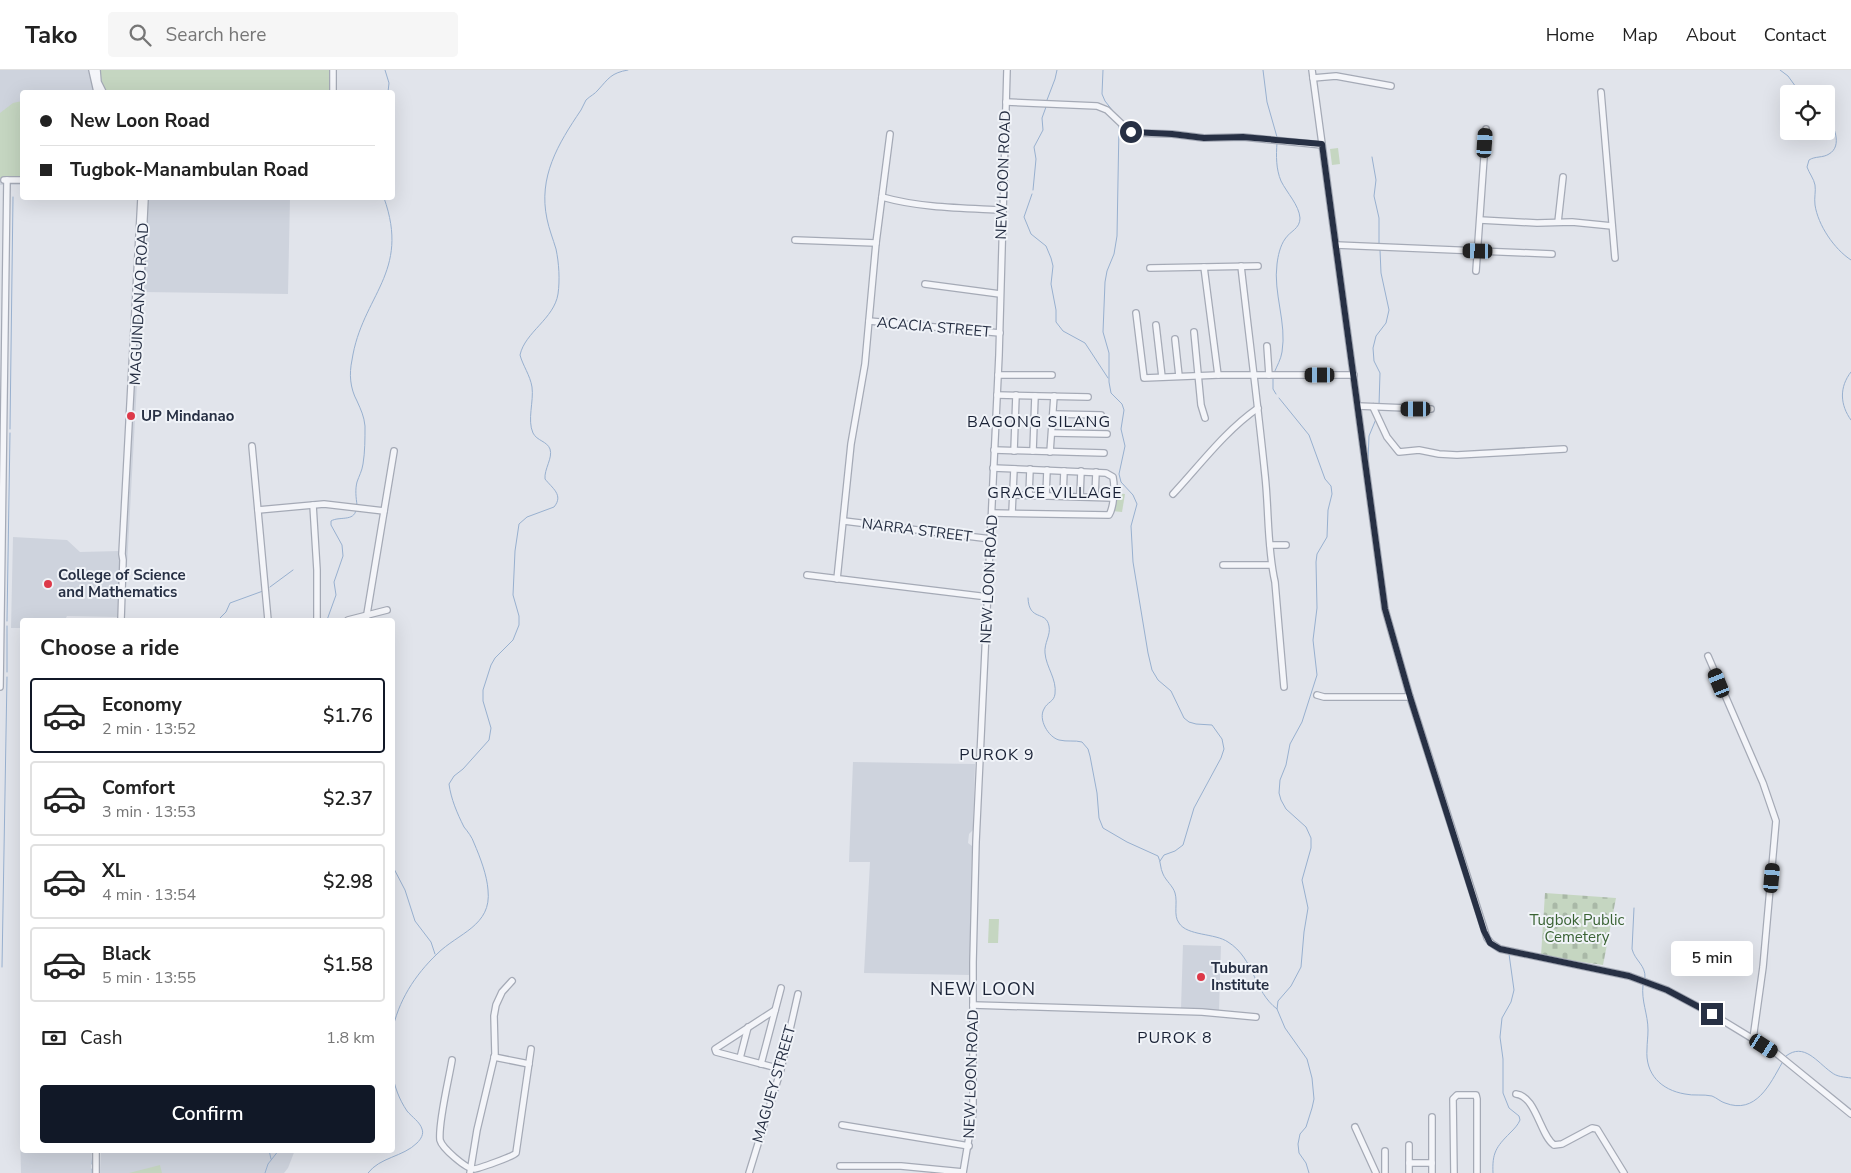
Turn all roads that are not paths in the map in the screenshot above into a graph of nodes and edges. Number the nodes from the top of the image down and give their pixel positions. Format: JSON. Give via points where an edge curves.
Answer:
{"nodes":[{"id":1,"x":92,"y":70,"type":"edge"},
{"id":2,"x":97,"y":70,"type":"edge"},
{"id":3,"x":332,"y":70,"type":"edge"},
{"id":4,"x":1007,"y":70,"type":"edge"},
{"id":5,"x":1312,"y":70,"type":"edge"},
{"id":6,"x":1313,"y":78,"type":"junction"},
{"id":7,"x":1390,"y":86,"type":"dead end"},
{"id":8,"x":97,"y":90,"type":"edge"},
{"id":9,"x":102,"y":90,"type":"edge"},
{"id":10,"x":332,"y":90,"type":"edge"},
{"id":11,"x":1600,"y":92,"type":"dead end"},
{"id":12,"x":1006,"y":102,"type":"junction"},
{"id":13,"x":1486,"y":129,"type":"dead end"},
{"id":14,"x":890,"y":134,"type":"dead end"},
{"id":15,"x":1322,"y":144,"type":"junction"},
{"id":16,"x":1563,"y":177,"type":"dead end"},
{"id":17,"x":20,"y":182,"type":"edge"},
{"id":18,"x":882,"y":197,"type":"junction"},
{"id":19,"x":141,"y":200,"type":"edge"},
{"id":20,"x":145,"y":200,"type":"edge"},
{"id":21,"x":1002,"y":210,"type":"junction"},
{"id":22,"x":1480,"y":220,"type":"junction"},
{"id":23,"x":1558,"y":222,"type":"junction"},
{"id":24,"x":1612,"y":226,"type":"junction"},
{"id":25,"x":795,"y":240,"type":"dead end"},
{"id":26,"x":876,"y":243,"type":"junction"},
{"id":27,"x":1336,"y":245,"type":"junction"},
{"id":28,"x":1478,"y":251,"type":"junction"},
{"id":29,"x":1552,"y":254,"type":"dead end"},
{"id":30,"x":1615,"y":258,"type":"dead end"},
{"id":31,"x":1241,"y":266,"type":"junction"},
{"id":32,"x":1258,"y":266,"type":"dead end"},
{"id":33,"x":1204,"y":267,"type":"junction"},
{"id":34,"x":1150,"y":268,"type":"dead end"},
{"id":35,"x":1476,"y":271,"type":"dead end"},
{"id":36,"x":925,"y":284,"type":"dead end"},
{"id":37,"x":1000,"y":294,"type":"junction"},
{"id":38,"x":1136,"y":313,"type":"dead end"},
{"id":39,"x":869,"y":321,"type":"junction"},
{"id":40,"x":1156,"y":325,"type":"dead end"},
{"id":41,"x":1194,"y":332,"type":"dead end"},
{"id":42,"x":1000,"y":333,"type":"junction"},
{"id":43,"x":1175,"y":339,"type":"dead end"},
{"id":44,"x":1267,"y":346,"type":"dead end"},
{"id":45,"x":998,"y":375,"type":"junction"},
{"id":46,"x":1052,"y":375,"type":"dead end"},
{"id":47,"x":1218,"y":375,"type":"junction"},
{"id":48,"x":1253,"y":375,"type":"junction"},
{"id":49,"x":1269,"y":375,"type":"junction"},
{"id":50,"x":1354,"y":375,"type":"junction"},
{"id":51,"x":1179,"y":376,"type":"junction"},
{"id":52,"x":1198,"y":376,"type":"junction"},
{"id":53,"x":1162,"y":377,"type":"junction"},
{"id":54,"x":997,"y":395,"type":"junction"},
{"id":55,"x":1016,"y":395,"type":"junction"},
{"id":56,"x":1035,"y":396,"type":"junction"},
{"id":57,"x":1054,"y":396,"type":"junction"},
{"id":58,"x":1088,"y":397,"type":"dead end"},
{"id":59,"x":2,"y":405,"type":"edge"},
{"id":60,"x":1358,"y":406,"type":"junction"},
{"id":61,"x":1373,"y":407,"type":"junction"},
{"id":62,"x":1258,"y":408,"type":"junction"},
{"id":63,"x":1431,"y":409,"type":"dead end"},
{"id":64,"x":1053,"y":414,"type":"junction"},
{"id":65,"x":1101,"y":415,"type":"dead end"},
{"id":66,"x":1205,"y":418,"type":"dead end"},
{"id":67,"x":1052,"y":433,"type":"junction"},
{"id":68,"x":1107,"y":434,"type":"dead end"},
{"id":69,"x":0,"y":439,"type":"edge"},
{"id":70,"x":252,"y":446,"type":"dead end"},
{"id":71,"x":994,"y":450,"type":"junction"},
{"id":72,"x":1564,"y":450,"type":"dead end"},
{"id":73,"x":394,"y":451,"type":"dead end"},
{"id":74,"x":1014,"y":451,"type":"junction"},
{"id":75,"x":1033,"y":451,"type":"junction"},
{"id":76,"x":1050,"y":452,"type":"junction"},
{"id":77,"x":1104,"y":453,"type":"dead end"},
{"id":78,"x":993,"y":468,"type":"junction"},
{"id":79,"x":1014,"y":469,"type":"junction"},
{"id":80,"x":1030,"y":470,"type":"junction"},
{"id":81,"x":1047,"y":470,"type":"junction"},
{"id":82,"x":1064,"y":471,"type":"junction"},
{"id":83,"x":1081,"y":471,"type":"junction"},
{"id":84,"x":1096,"y":472,"type":"junction"},
{"id":85,"x":1173,"y":494,"type":"dead end"},
{"id":86,"x":1013,"y":495,"type":"junction"},
{"id":87,"x":1029,"y":496,"type":"junction"},
{"id":88,"x":1046,"y":496,"type":"junction"},
{"id":89,"x":1063,"y":496,"type":"junction"},
{"id":90,"x":1080,"y":497,"type":"junction"},
{"id":91,"x":1095,"y":498,"type":"junction"},
{"id":92,"x":1113,"y":498,"type":"junction"},
{"id":93,"x":313,"y":504,"type":"junction"},
{"id":94,"x":258,"y":510,"type":"junction"},
{"id":95,"x":384,"y":511,"type":"junction"},
{"id":96,"x":992,"y":512,"type":"junction"},
{"id":97,"x":1012,"y":513,"type":"junction"},
{"id":98,"x":844,"y":521,"type":"junction"},
{"id":99,"x":991,"y":539,"type":"junction"},
{"id":100,"x":1270,"y":545,"type":"junction"},
{"id":101,"x":1286,"y":545,"type":"dead end"},
{"id":102,"x":123,"y":560,"type":"junction"},
{"id":103,"x":1223,"y":565,"type":"dead end"},
{"id":104,"x":1271,"y":565,"type":"junction"},
{"id":105,"x":807,"y":575,"type":"dead end"},
{"id":106,"x":836,"y":579,"type":"junction"},
{"id":107,"x":988,"y":597,"type":"junction"},
{"id":108,"x":387,"y":610,"type":"dead end"},
{"id":109,"x":367,"y":617,"type":"edge"},
{"id":110,"x":121,"y":618,"type":"edge"},
{"id":111,"x":268,"y":618,"type":"edge"},
{"id":112,"x":317,"y":618,"type":"edge"},
{"id":113,"x":0,"y":623,"type":"edge"},
{"id":114,"x":1708,"y":656,"type":"dead end"},
{"id":115,"x":0,"y":687,"type":"edge"},
{"id":116,"x":1284,"y":687,"type":"dead end"},
{"id":117,"x":1317,"y":695,"type":"dead end"},
{"id":118,"x":1410,"y":697,"type":"junction"},
{"id":119,"x":512,"y":981,"type":"dead end"},
{"id":120,"x":781,"y":988,"type":"dead end"},
{"id":121,"x":798,"y":994,"type":"dead end"},
{"id":122,"x":973,"y":1005,"type":"junction"},
{"id":123,"x":775,"y":1010,"type":"junction"},
{"id":124,"x":1256,"y":1017,"type":"dead end"},
{"id":125,"x":748,"y":1027,"type":"junction"},
{"id":126,"x":1753,"y":1038,"type":"junction"},
{"id":127,"x":531,"y":1049,"type":"dead end"},
{"id":128,"x":494,"y":1057,"type":"junction"},
{"id":129,"x":740,"y":1058,"type":"junction"},
{"id":130,"x":452,"y":1060,"type":"dead end"},
{"id":131,"x":529,"y":1064,"type":"junction"},
{"id":132,"x":761,"y":1064,"type":"junction"},
{"id":133,"x":781,"y":1069,"type":"junction"},
{"id":134,"x":1516,"y":1094,"type":"dead end"},
{"id":135,"x":1851,"y":1114,"type":"edge"},
{"id":136,"x":1432,"y":1117,"type":"dead end"},
{"id":137,"x":842,"y":1125,"type":"dead end"},
{"id":138,"x":1355,"y":1127,"type":"dead end"},
{"id":139,"x":1409,"y":1144,"type":"dead end"},
{"id":140,"x":968,"y":1146,"type":"junction"},
{"id":141,"x":1385,"y":1151,"type":"dead end"},
{"id":142,"x":96,"y":1153,"type":"edge"},
{"id":143,"x":1409,"y":1163,"type":"junction"},
{"id":144,"x":1432,"y":1163,"type":"junction"},
{"id":145,"x":840,"y":1166,"type":"dead end"},
{"id":146,"x":470,"y":1171,"type":"edge"},
{"id":147,"x":963,"y":1172,"type":"edge"},
{"id":148,"x":96,"y":1173,"type":"edge"},
{"id":149,"x":750,"y":1173,"type":"edge"},
{"id":150,"x":1376,"y":1173,"type":"edge"},
{"id":151,"x":1385,"y":1173,"type":"edge"},
{"id":152,"x":1409,"y":1173,"type":"edge"},
{"id":153,"x":1432,"y":1173,"type":"edge"},
{"id":154,"x":1454,"y":1173,"type":"edge"},
{"id":155,"x":1477,"y":1173,"type":"edge"},
{"id":156,"x":1624,"y":1173,"type":"edge"}],
"edges":[{"from":1,"to":8,"type":"street"},
{"from":2,"to":9,"type":"street"},
{"from":3,"to":10,"type":"street"},
{"from":4,"to":12,"type":"street"},
{"from":5,"to":6,"type":"street"},
{"from":6,"to":7,"type":"street","via":[[1336,76]]},
{"from":6,"to":15,"type":"street"},
{"from":11,"to":24,"type":"street"},
{"from":12,"to":15,"type":"street","name":"NEW LOON ROAD","via":[[1097,106],[1136,133]]},
{"from":12,"to":21,"type":"street","name":"NEW LOON ROAD"},
{"from":13,"to":22,"type":"street"},
{"from":14,"to":18,"type":"street"},
{"from":15,"to":27,"type":"street"},
{"from":16,"to":23,"type":"street"},
{"from":17,"to":59,"type":"street","via":[[6,182]]},
{"from":18,"to":21,"type":"street","via":[[930,205]]},
{"from":18,"to":26,"type":"street"},
{"from":19,"to":102,"type":"street","name":"MAGUINDANAO ROAD"},
{"from":20,"to":102,"type":"street","name":"MAGUINDANAO ROAD"},
{"from":21,"to":37,"type":"street","name":"NEW LOON ROAD"},
{"from":22,"to":23,"type":"street"},
{"from":22,"to":28,"type":"street"},
{"from":23,"to":24,"type":"street"},
{"from":24,"to":30,"type":"street"},
{"from":25,"to":26,"type":"street"},
{"from":26,"to":39,"type":"street"},
{"from":27,"to":28,"type":"street"},
{"from":27,"to":50,"type":"street"},
{"from":28,"to":29,"type":"street"},
{"from":28,"to":35,"type":"street"},
{"from":31,"to":32,"type":"street"},
{"from":31,"to":33,"type":"street"},
{"from":31,"to":48,"type":"street"},
{"from":33,"to":34,"type":"street"},
{"from":33,"to":47,"type":"street"},
{"from":36,"to":37,"type":"street"},
{"from":37,"to":42,"type":"street","name":"NEW LOON ROAD"},
{"from":38,"to":53,"type":"street","via":[[1144,378]]},
{"from":39,"to":42,"type":"street","name":"ACACIA STREET"},
{"from":39,"to":98,"type":"street","via":[[851,444]]},
{"from":40,"to":53,"type":"street"},
{"from":41,"to":52,"type":"street"},
{"from":42,"to":45,"type":"street","name":"NEW LOON ROAD"},
{"from":43,"to":51,"type":"street"},
{"from":44,"to":49,"type":"street"},
{"from":45,"to":46,"type":"street"},
{"from":45,"to":54,"type":"street","name":"NEW LOON ROAD"},
{"from":47,"to":48,"type":"street"},
{"from":47,"to":52,"type":"street"},
{"from":48,"to":49,"type":"street"},
{"from":48,"to":62,"type":"street"},
{"from":49,"to":50,"type":"street"},
{"from":50,"to":60,"type":"street"},
{"from":51,"to":52,"type":"street"},
{"from":51,"to":53,"type":"street"},
{"from":52,"to":66,"type":"street"},
{"from":54,"to":55,"type":"street"},
{"from":54,"to":71,"type":"street","name":"NEW LOON ROAD"},
{"from":55,"to":56,"type":"street"},
{"from":55,"to":74,"type":"street"},
{"from":56,"to":57,"type":"street"},
{"from":56,"to":75,"type":"street"},
{"from":57,"to":58,"type":"street"},
{"from":57,"to":64,"type":"street"},
{"from":59,"to":69,"type":"street"},
{"from":59,"to":113,"type":"street"},
{"from":60,"to":61,"type":"street"},
{"from":60,"to":118,"type":"street","via":[[1385,609]]},
{"from":61,"to":63,"type":"street"},
{"from":61,"to":72,"type":"street","via":[[1386,437],[1399,452],[1420,450],[1457,455]]},
{"from":62,"to":85,"type":"street"},
{"from":62,"to":100,"type":"street"},
{"from":64,"to":65,"type":"street"},
{"from":64,"to":67,"type":"street"},
{"from":67,"to":68,"type":"street"},
{"from":67,"to":76,"type":"street"},
{"from":70,"to":94,"type":"street"},
{"from":71,"to":74,"type":"street"},
{"from":71,"to":78,"type":"street","name":"NEW LOON ROAD"},
{"from":73,"to":95,"type":"street"},
{"from":74,"to":75,"type":"street"},
{"from":75,"to":76,"type":"street"},
{"from":76,"to":77,"type":"street"},
{"from":78,"to":79,"type":"street"},
{"from":78,"to":96,"type":"street","name":"NEW LOON ROAD"},
{"from":79,"to":80,"type":"street"},
{"from":79,"to":86,"type":"street"},
{"from":80,"to":81,"type":"street"},
{"from":80,"to":87,"type":"street"},
{"from":81,"to":82,"type":"street"},
{"from":81,"to":88,"type":"street"},
{"from":82,"to":83,"type":"street"},
{"from":82,"to":89,"type":"street"},
{"from":83,"to":84,"type":"street"},
{"from":83,"to":90,"type":"street"},
{"from":84,"to":91,"type":"street"},
{"from":84,"to":92,"type":"street","via":[[1113,477]]},
{"from":86,"to":87,"type":"street"},
{"from":86,"to":97,"type":"street"},
{"from":87,"to":88,"type":"street"},
{"from":88,"to":89,"type":"street"},
{"from":89,"to":90,"type":"street"},
{"from":90,"to":91,"type":"street"},
{"from":91,"to":92,"type":"street"},
{"from":92,"to":97,"type":"street","via":[[1110,514]]},
{"from":93,"to":94,"type":"street"},
{"from":93,"to":95,"type":"street"},
{"from":93,"to":112,"type":"street"},
{"from":94,"to":111,"type":"street"},
{"from":95,"to":109,"type":"street"},
{"from":96,"to":97,"type":"street"},
{"from":96,"to":99,"type":"street","name":"NEW LOON ROAD"},
{"from":98,"to":99,"type":"street","name":"NARRA STREET"},
{"from":98,"to":106,"type":"street"},
{"from":99,"to":107,"type":"street","name":"NEW LOON ROAD"},
{"from":100,"to":101,"type":"street"},
{"from":100,"to":104,"type":"street"},
{"from":102,"to":110,"type":"street","name":"MAGUINDANAO ROAD"},
{"from":103,"to":104,"type":"street"},
{"from":104,"to":116,"type":"street"},
{"from":105,"to":106,"type":"street"},
{"from":106,"to":107,"type":"street"},
{"from":107,"to":122,"type":"street","name":"NEW LOON ROAD","via":[[976,834]]},
{"from":108,"to":109,"type":"street"},
{"from":113,"to":115,"type":"street"},
{"from":114,"to":126,"type":"street","via":[[1776,821],[1764,959]]},
{"from":117,"to":118,"type":"street"},
{"from":118,"to":126,"type":"street","via":[[1490,943],[1500,949],[1649,983],[1681,997]]},
{"from":119,"to":128,"type":"street","via":[[496,1005]]},
{"from":120,"to":123,"type":"street"},
{"from":121,"to":133,"type":"street","name":"MAGUEY STREET"},
{"from":122,"to":124,"type":"street","via":[[1202,1012]]},
{"from":122,"to":140,"type":"street","name":"NEW LOON ROAD","via":[[972,1113]]},
{"from":123,"to":125,"type":"street"},
{"from":123,"to":132,"type":"street"},
{"from":125,"to":129,"type":"street"},
{"from":125,"to":129,"type":"street","via":[[715,1049]]},
{"from":126,"to":135,"type":"street"},
{"from":127,"to":131,"type":"street"},
{"from":128,"to":131,"type":"street"},
{"from":128,"to":146,"type":"street"},
{"from":129,"to":132,"type":"street"},
{"from":130,"to":146,"type":"street","via":[[440,1142]]},
{"from":131,"to":146,"type":"street","via":[[516,1154]]},
{"from":132,"to":133,"type":"street"},
{"from":133,"to":149,"type":"street","name":"MAGUEY STREET"},
{"from":134,"to":156,"type":"street","via":[[1525,1098],[1554,1144],[1562,1144],[1597,1128]]},
{"from":136,"to":144,"type":"street"},
{"from":137,"to":140,"type":"street"},
{"from":138,"to":150,"type":"street"},
{"from":139,"to":143,"type":"street"},
{"from":140,"to":147,"type":"street","name":"NEW LOON ROAD"},
{"from":141,"to":151,"type":"street"},
{"from":142,"to":148,"type":"street"},
{"from":143,"to":144,"type":"street"},
{"from":143,"to":152,"type":"street"},
{"from":144,"to":153,"type":"street"},
{"from":145,"to":147,"type":"street","via":[[895,1166]]},
{"from":154,"to":155,"type":"street","via":[[1454,1097],[1472,1094],[1477,1099]]}]}
